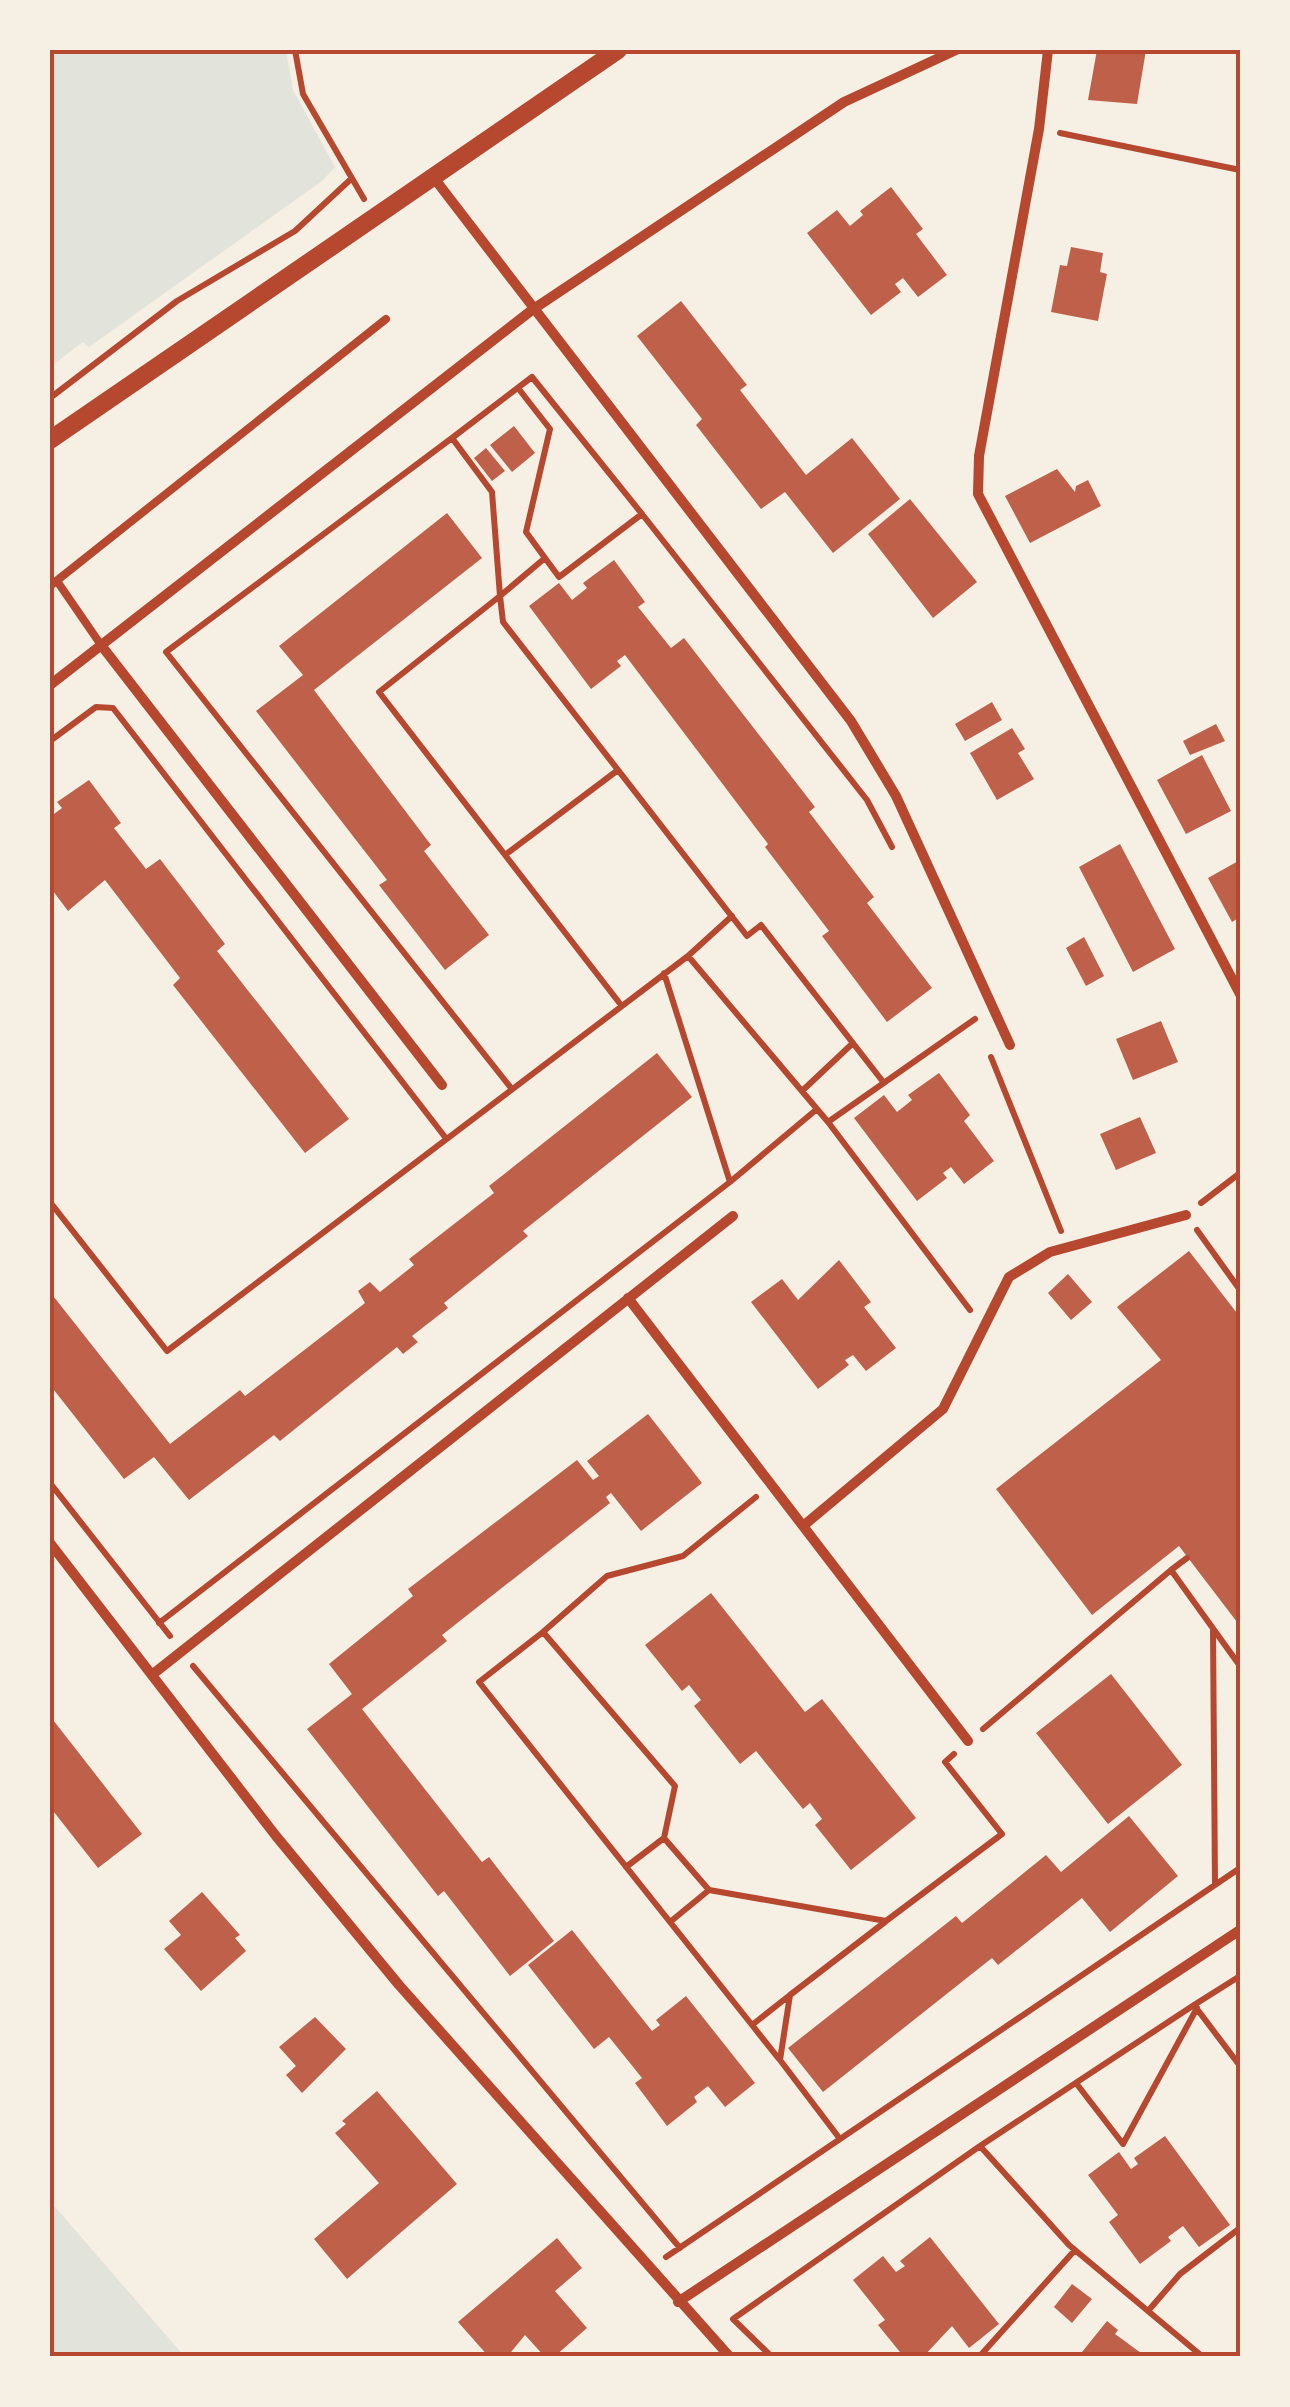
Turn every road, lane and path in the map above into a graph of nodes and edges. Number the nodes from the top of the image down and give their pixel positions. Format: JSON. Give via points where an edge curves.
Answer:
{"nodes":[{"id":1,"x":295,"y":50,"type":"edge"},
{"id":2,"x":618,"y":50,"type":"edge"},
{"id":3,"x":956,"y":50,"type":"edge"},
{"id":4,"x":1048,"y":50,"type":"edge"},
{"id":5,"x":1039,"y":129,"type":"junction"},
{"id":6,"x":1240,"y":170,"type":"edge"},
{"id":7,"x":434,"y":178,"type":"junction"},
{"id":8,"x":351,"y":180,"type":"junction"},
{"id":9,"x":376,"y":216,"type":"junction"},
{"id":10,"x":532,"y":310,"type":"junction"},
{"id":11,"x":386,"y":319,"type":"dead end"},
{"id":12,"x":518,"y":388,"type":"junction"},
{"id":13,"x":50,"y":398,"type":"edge"},
{"id":14,"x":452,"y":438,"type":"junction"},
{"id":15,"x":50,"y":440,"type":"edge"},
{"id":16,"x":642,"y":514,"type":"junction"},
{"id":17,"x":545,"y":558,"type":"junction"},
{"id":18,"x":54,"y":584,"type":"edge"},
{"id":19,"x":500,"y":596,"type":"junction"},
{"id":20,"x":101,"y":646,"type":"junction"},
{"id":21,"x":50,"y":685,"type":"edge"},
{"id":22,"x":50,"y":742,"type":"edge"},
{"id":23,"x":618,"y":770,"type":"junction"},
{"id":24,"x":505,"y":855,"type":"junction"},
{"id":25,"x":899,"y":859,"type":"dead end"},
{"id":26,"x":732,"y":916,"type":"junction"},
{"id":27,"x":688,"y":956,"type":"junction"},
{"id":28,"x":664,"y":973,"type":"junction"},
{"id":29,"x":1240,"y":994,"type":"edge"},
{"id":30,"x":968,"y":1003,"type":"dead end"},
{"id":31,"x":622,"y":1005,"type":"junction"},
{"id":32,"x":975,"y":1019,"type":"junction"},
{"id":33,"x":982,"y":1037,"type":"dead end"},
{"id":34,"x":853,"y":1043,"type":"junction"},
{"id":35,"x":1010,"y":1045,"type":"dead end"},
{"id":36,"x":989,"y":1054,"type":"dead end"},
{"id":37,"x":884,"y":1083,"type":"junction"},
{"id":38,"x":442,"y":1085,"type":"dead end"},
{"id":39,"x":511,"y":1088,"type":"junction"},
{"id":40,"x":802,"y":1090,"type":"junction"},
{"id":41,"x":818,"y":1109,"type":"junction"},
{"id":42,"x":828,"y":1122,"type":"junction"},
{"id":43,"x":446,"y":1138,"type":"junction"},
{"id":44,"x":1240,"y":1173,"type":"edge"},
{"id":45,"x":730,"y":1182,"type":"junction"},
{"id":46,"x":50,"y":1202,"type":"edge"},
{"id":47,"x":1186,"y":1214,"type":"junction"},
{"id":48,"x":733,"y":1216,"type":"dead end"},
{"id":49,"x":1068,"y":1247,"type":"junction"},
{"id":50,"x":1240,"y":1290,"type":"edge"},
{"id":51,"x":628,"y":1298,"type":"junction"},
{"id":52,"x":982,"y":1327,"type":"junction"},
{"id":53,"x":50,"y":1483,"type":"edge"},
{"id":54,"x":772,"y":1485,"type":"junction"},
{"id":55,"x":803,"y":1526,"type":"junction"},
{"id":56,"x":50,"y":1543,"type":"edge"},
{"id":57,"x":1187,"y":1558,"type":"dead end"},
{"id":58,"x":1171,"y":1570,"type":"junction"},
{"id":59,"x":159,"y":1623,"type":"junction"},
{"id":60,"x":1213,"y":1629,"type":"junction"},
{"id":61,"x":543,"y":1632,"type":"junction"},
{"id":62,"x":182,"y":1652,"type":"junction"},
{"id":63,"x":1240,"y":1666,"type":"edge"},
{"id":64,"x":154,"y":1674,"type":"junction"},
{"id":65,"x":968,"y":1741,"type":"junction"},
{"id":66,"x":664,"y":1838,"type":"junction"},
{"id":67,"x":626,"y":1867,"type":"junction"},
{"id":68,"x":1240,"y":1868,"type":"edge"},
{"id":69,"x":1215,"y":1885,"type":"junction"},
{"id":70,"x":710,"y":1890,"type":"junction"},
{"id":71,"x":670,"y":1922,"type":"junction"},
{"id":72,"x":886,"y":1922,"type":"junction"},
{"id":73,"x":1240,"y":1930,"type":"edge"},
{"id":74,"x":1240,"y":1976,"type":"edge"},
{"id":75,"x":790,"y":1996,"type":"junction"},
{"id":76,"x":1196,"y":2007,"type":"junction"},
{"id":77,"x":752,"y":2025,"type":"junction"},
{"id":78,"x":780,"y":2060,"type":"junction"},
{"id":79,"x":1240,"y":2066,"type":"edge"},
{"id":80,"x":1076,"y":2082,"type":"junction"},
{"id":81,"x":840,"y":2139,"type":"junction"},
{"id":82,"x":980,"y":2146,"type":"junction"},
{"id":83,"x":1240,"y":2228,"type":"edge"},
{"id":84,"x":680,"y":2248,"type":"junction"},
{"id":85,"x":1075,"y":2250,"type":"junction"},
{"id":86,"x":648,"y":2270,"type":"junction"},
{"id":87,"x":678,"y":2302,"type":"junction"},
{"id":88,"x":1148,"y":2311,"type":"junction"},
{"id":89,"x":730,"y":2357,"type":"edge"},
{"id":90,"x":772,"y":2357,"type":"edge"},
{"id":91,"x":978,"y":2357,"type":"edge"},
{"id":92,"x":1203,"y":2357,"type":"edge"}],
"edges":[{"from":1,"to":8,"type":"path","via":[[303,94]]},
{"from":2,"to":7,"type":"street"},
{"from":3,"to":10,"type":"street","via":[[844,102]]},
{"from":4,"to":5,"type":"street"},
{"from":5,"to":6,"type":"path"},
{"from":5,"to":29,"type":"street","via":[[979,456],[978,494]]},
{"from":7,"to":9,"type":"street"},
{"from":7,"to":10,"type":"street"},
{"from":8,"to":9,"type":"path"},
{"from":8,"to":13,"type":"path","via":[[296,230],[177,302]]},
{"from":9,"to":15,"type":"street"},
{"from":10,"to":20,"type":"street"},
{"from":10,"to":35,"type":"street","via":[[851,721],[896,796]]},
{"from":11,"to":18,"type":"lane"},
{"from":12,"to":14,"type":"path"},
{"from":12,"to":16,"type":"path","via":[[532,377]]},
{"from":12,"to":17,"type":"path","via":[[550,429],[526,532]]},
{"from":14,"to":19,"type":"path","via":[[492,492]]},
{"from":14,"to":39,"type":"path","via":[[166,652]]},
{"from":16,"to":17,"type":"path","via":[[559,577]]},
{"from":16,"to":25,"type":"path","via":[[867,800]]},
{"from":17,"to":19,"type":"path"},
{"from":18,"to":20,"type":"lane"},
{"from":19,"to":23,"type":"path","via":[[503,622]]},
{"from":19,"to":24,"type":"path","via":[[378,692]]},
{"from":20,"to":21,"type":"street"},
{"from":20,"to":38,"type":"street"},
{"from":22,"to":43,"type":"path","via":[[96,707],[113,708]]},
{"from":23,"to":24,"type":"path"},
{"from":23,"to":26,"type":"path"},
{"from":24,"to":31,"type":"path"},
{"from":26,"to":27,"type":"path"},
{"from":26,"to":34,"type":"path","via":[[747,936],[762,925]]},
{"from":27,"to":28,"type":"path"},
{"from":27,"to":40,"type":"path"},
{"from":28,"to":31,"type":"path"},
{"from":28,"to":45,"type":"path"},
{"from":30,"to":32,"type":"path"},
{"from":31,"to":39,"type":"path"},
{"from":32,"to":33,"type":"path"},
{"from":32,"to":37,"type":"path"},
{"from":34,"to":37,"type":"path"},
{"from":34,"to":40,"type":"path"},
{"from":36,"to":49,"type":"path"},
{"from":37,"to":42,"type":"path"},
{"from":39,"to":43,"type":"path"},
{"from":40,"to":41,"type":"path"},
{"from":41,"to":42,"type":"path"},
{"from":41,"to":45,"type":"path"},
{"from":42,"to":52,"type":"path"},
{"from":43,"to":46,"type":"path","via":[[167,1351]]},
{"from":44,"to":47,"type":"path"},
{"from":45,"to":59,"type":"path"},
{"from":47,"to":49,"type":"street"},
{"from":47,"to":50,"type":"path"},
{"from":48,"to":51,"type":"street"},
{"from":49,"to":52,"type":"street","via":[[1009,1277]]},
{"from":51,"to":54,"type":"street"},
{"from":51,"to":62,"type":"street"},
{"from":52,"to":55,"type":"street","via":[[943,1409]]},
{"from":53,"to":59,"type":"path"},
{"from":54,"to":55,"type":"street"},
{"from":54,"to":61,"type":"path","via":[[683,1556],[607,1576]]},
{"from":55,"to":65,"type":"street"},
{"from":56,"to":64,"type":"street"},
{"from":57,"to":58,"type":"path"},
{"from":58,"to":60,"type":"path"},
{"from":58,"to":65,"type":"path"},
{"from":59,"to":62,"type":"path"},
{"from":60,"to":63,"type":"path"},
{"from":60,"to":69,"type":"path"},
{"from":61,"to":66,"type":"path","via":[[675,1786]]},
{"from":61,"to":67,"type":"path","via":[[479,1682]]},
{"from":62,"to":64,"type":"street"},
{"from":62,"to":84,"type":"path"},
{"from":64,"to":86,"type":"street","via":[[338,1910]]},
{"from":65,"to":72,"type":"path","via":[[945,1762],[1002,1834]]},
{"from":66,"to":67,"type":"path"},
{"from":66,"to":70,"type":"path"},
{"from":67,"to":71,"type":"path"},
{"from":68,"to":69,"type":"path"},
{"from":69,"to":81,"type":"path"},
{"from":70,"to":71,"type":"path"},
{"from":70,"to":72,"type":"path"},
{"from":71,"to":77,"type":"path"},
{"from":72,"to":75,"type":"path"},
{"from":73,"to":87,"type":"street"},
{"from":74,"to":76,"type":"path"},
{"from":75,"to":77,"type":"path"},
{"from":75,"to":78,"type":"path"},
{"from":76,"to":79,"type":"path"},
{"from":76,"to":80,"type":"path"},
{"from":76,"to":80,"type":"path","via":[[1123,2144]]},
{"from":77,"to":78,"type":"path"},
{"from":78,"to":81,"type":"path"},
{"from":80,"to":82,"type":"path"},
{"from":81,"to":84,"type":"path"},
{"from":82,"to":85,"type":"path"},
{"from":82,"to":90,"type":"path","via":[[734,2319]]},
{"from":83,"to":88,"type":"path","via":[[1180,2274]]},
{"from":84,"to":86,"type":"path"},
{"from":85,"to":88,"type":"path"},
{"from":85,"to":91,"type":"path"},
{"from":86,"to":87,"type":"street"},
{"from":87,"to":89,"type":"street"},
{"from":88,"to":92,"type":"path"}]}
